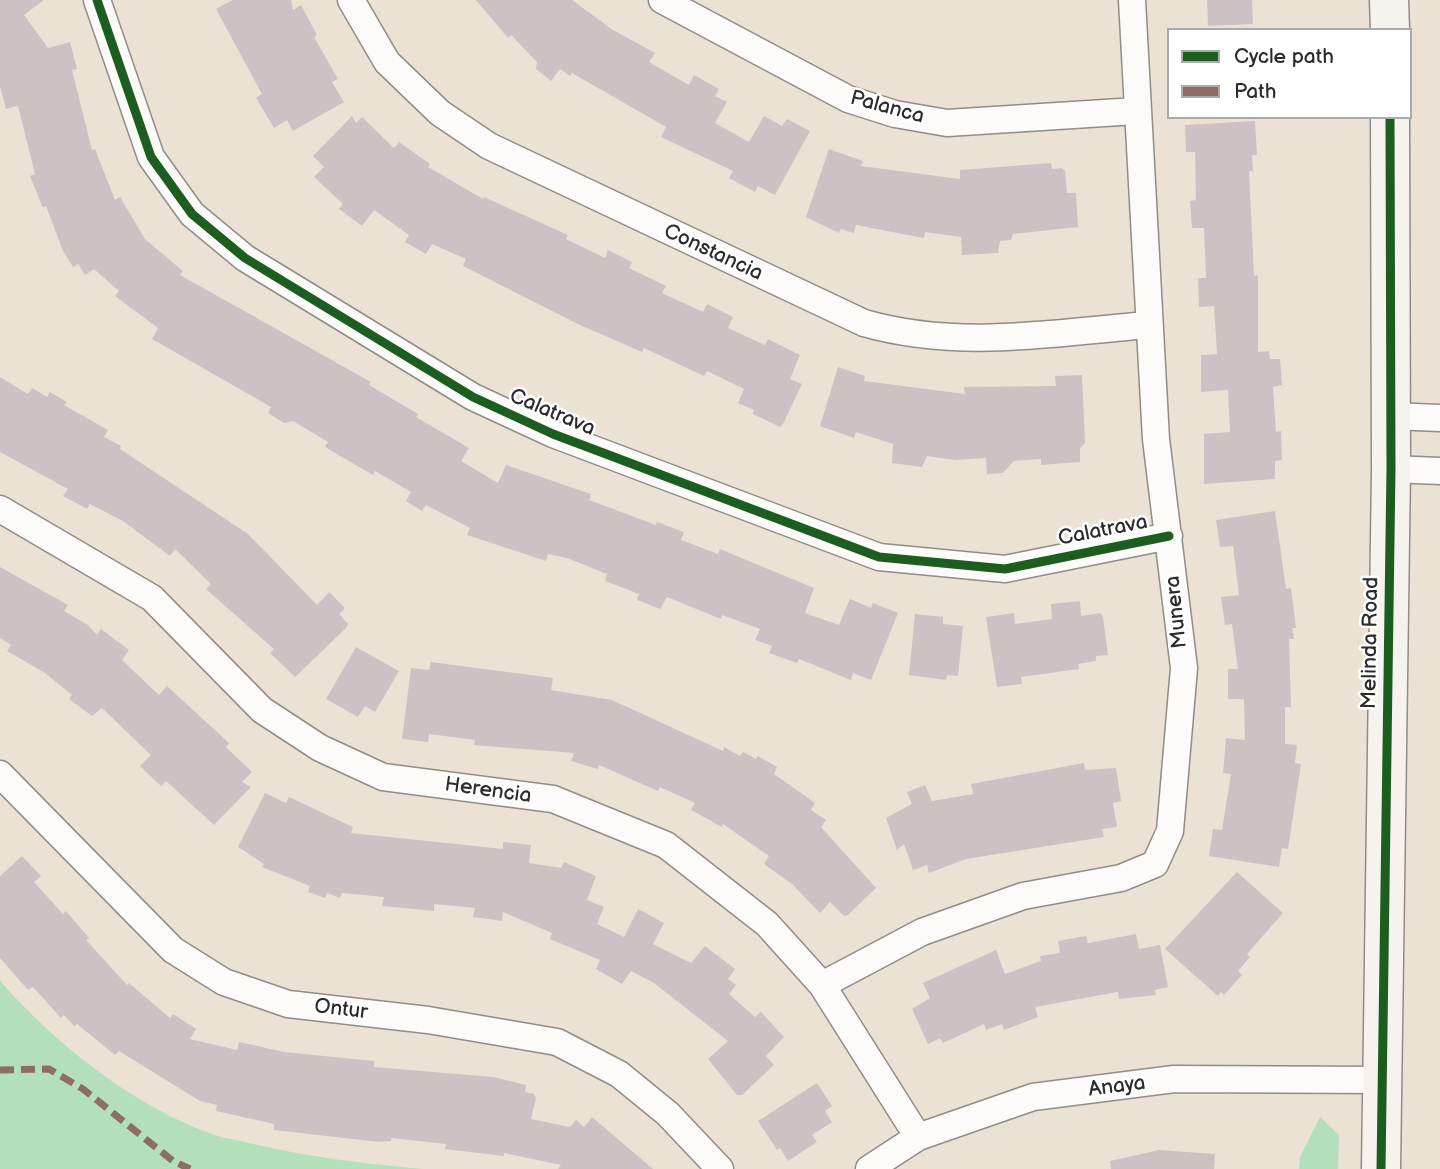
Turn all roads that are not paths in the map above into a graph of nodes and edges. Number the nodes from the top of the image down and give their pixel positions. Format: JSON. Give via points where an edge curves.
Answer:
{"nodes":[{"id":1,"x":97,"y":0,"type":"edge"},
{"id":2,"x":351,"y":0,"type":"edge"},
{"id":3,"x":662,"y":0,"type":"edge"},
{"id":4,"x":1132,"y":0,"type":"edge"},
{"id":5,"x":1390,"y":0,"type":"edge"},
{"id":6,"x":1390,"y":28,"type":"edge"},
{"id":7,"x":1136,"y":111,"type":"junction"},
{"id":8,"x":1390,"y":119,"type":"edge"},
{"id":9,"x":1148,"y":325,"type":"junction"},
{"id":10,"x":1392,"y":416,"type":"junction"},
{"id":11,"x":1440,"y":418,"type":"edge"},
{"id":12,"x":1391,"y":469,"type":"junction"},
{"id":13,"x":1440,"y":471,"type":"edge"},
{"id":14,"x":0,"y":509,"type":"edge"},
{"id":15,"x":1169,"y":536,"type":"junction"},
{"id":16,"x":0,"y":774,"type":"edge"},
{"id":17,"x":822,"y":985,"type":"junction"},
{"id":18,"x":1381,"y":1080,"type":"junction"},
{"id":19,"x":918,"y":1137,"type":"junction"},
{"id":20,"x":720,"y":1169,"type":"edge"},
{"id":21,"x":869,"y":1169,"type":"edge"},
{"id":22,"x":1381,"y":1169,"type":"edge"}],
"edges":[{"from":1,"to":15,"type":"street","name":"Calatrava","via":[[151,157],[191,215],[245,258],[473,397],[554,434],[879,557],[1005,569]]},
{"from":2,"to":9,"type":"street","name":"Constancia","via":[[387,62],[440,113],[489,146],[864,323],[905,334],[966,340]]},
{"from":3,"to":7,"type":"street","name":"Palanca","via":[[848,99],[895,114],[947,123]]},
{"from":4,"to":7,"type":"street","name":"Munera"},
{"from":5,"to":6,"type":"main road"},
{"from":7,"to":9,"type":"street","name":"Munera"},
{"from":8,"to":10,"type":"main road","name":"Melinda Road"},
{"from":9,"to":15,"type":"street","name":"Munera"},
{"from":10,"to":11,"type":"street"},
{"from":10,"to":12,"type":"main road","name":"Melinda Road"},
{"from":12,"to":13,"type":"street"},
{"from":12,"to":18,"type":"main road","name":"Melinda Road"},
{"from":14,"to":17,"type":"street","name":"Herencia","via":[[152,598],[262,710],[320,748],[383,776],[553,799],[666,845],[767,923]]},
{"from":15,"to":17,"type":"street","name":"Munera","via":[[1184,668],[1170,831],[1155,864],[1121,878],[1023,896],[922,932]]},
{"from":16,"to":20,"type":"street","name":"Ontur","via":[[173,950],[224,982],[288,1004],[428,1020],[556,1042],[618,1074],[668,1114]]},
{"from":17,"to":19,"type":"street","name":"Herencia"},
{"from":18,"to":19,"type":"street","name":"Anaya","via":[[1161,1081],[1033,1097]]},
{"from":18,"to":22,"type":"main road","name":"Melinda Road"},
{"from":19,"to":21,"type":"street","name":"Anaya"}]}
